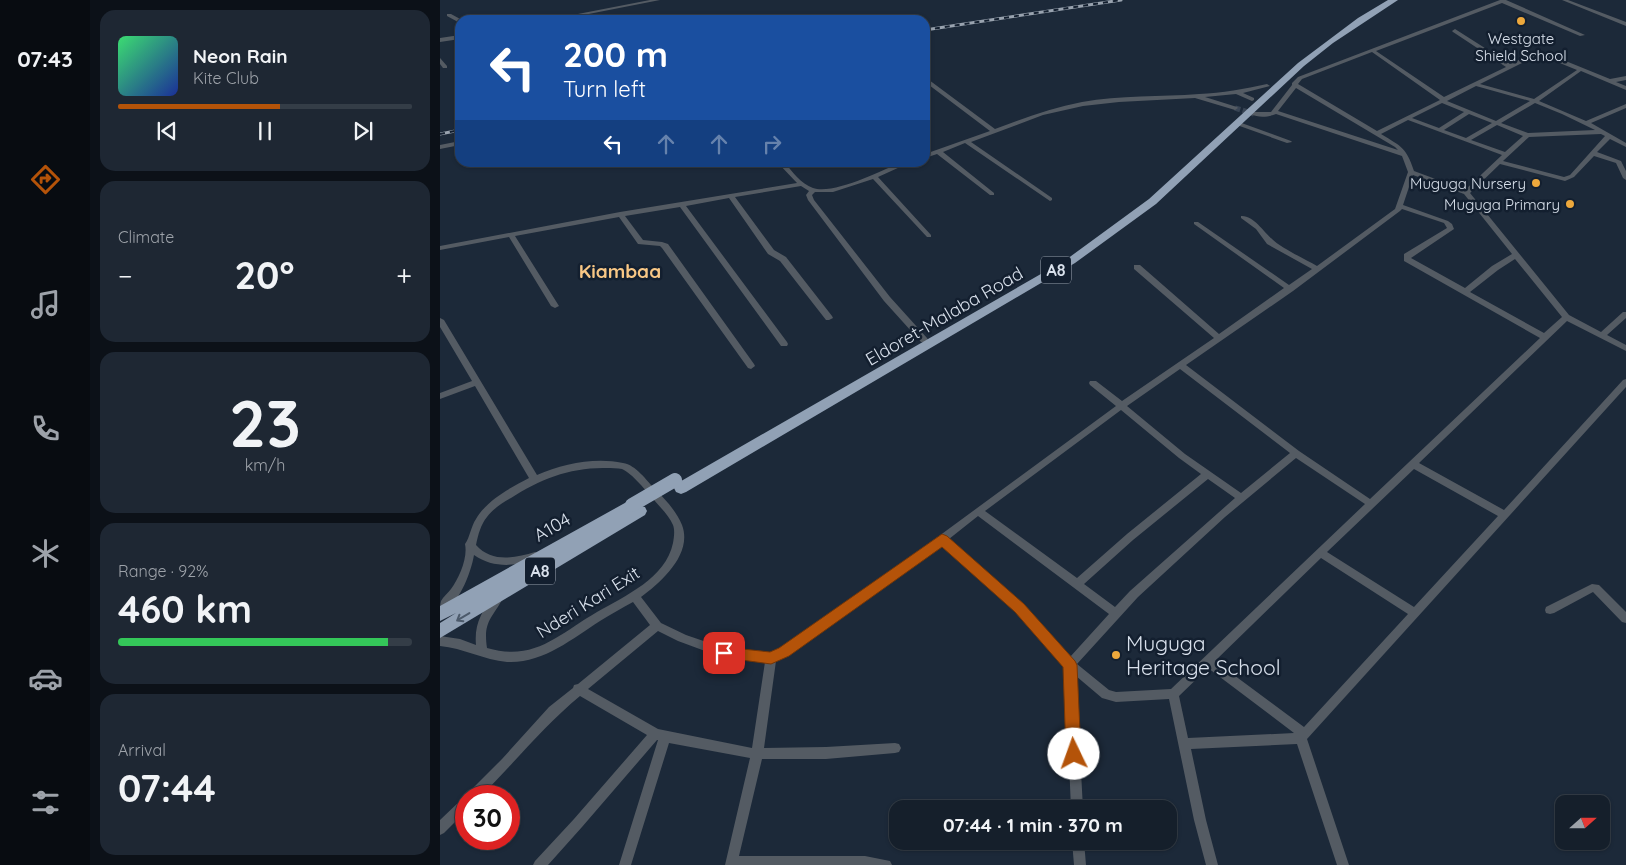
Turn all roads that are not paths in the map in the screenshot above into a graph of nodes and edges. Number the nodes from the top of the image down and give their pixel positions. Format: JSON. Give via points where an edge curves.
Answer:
{"nodes":[{"id":1,"x":656,"y":0,"type":"edge"},
{"id":2,"x":1380,"y":0,"type":"edge"},
{"id":3,"x":1394,"y":0,"type":"edge"},
{"id":4,"x":1503,"y":0,"type":"edge"},
{"id":5,"x":1564,"y":0,"type":"edge"},
{"id":6,"x":449,"y":15,"type":"dead end"},
{"id":7,"x":576,"y":15,"type":"edge"},
{"id":8,"x":455,"y":18,"type":"edge"},
{"id":9,"x":1626,"y":24,"type":"edge"},
{"id":10,"x":1455,"y":32,"type":"dead end"},
{"id":11,"x":1582,"y":35,"type":"dead end"},
{"id":12,"x":455,"y":38,"type":"edge"},
{"id":13,"x":440,"y":40,"type":"edge"},
{"id":14,"x":1373,"y":50,"type":"junction"},
{"id":15,"x":440,"y":60,"type":"edge"},
{"id":16,"x":1510,"y":66,"type":"junction"},
{"id":17,"x":445,"y":67,"type":"dead end"},
{"id":18,"x":1581,"y":69,"type":"junction"},
{"id":19,"x":1626,"y":78,"type":"edge"},
{"id":20,"x":1610,"y":81,"type":"junction"},
{"id":21,"x":930,"y":82,"type":"edge"},
{"id":22,"x":1294,"y":84,"type":"junction"},
{"id":23,"x":1475,"y":84,"type":"junction"},
{"id":24,"x":1626,"y":88,"type":"edge"},
{"id":25,"x":1268,"y":89,"type":"junction"},
{"id":26,"x":1237,"y":92,"type":"junction"},
{"id":27,"x":1195,"y":96,"type":"junction"},
{"id":28,"x":1286,"y":96,"type":"junction"},
{"id":29,"x":1252,"y":99,"type":"junction"},
{"id":30,"x":1443,"y":100,"type":"junction"},
{"id":31,"x":1535,"y":101,"type":"junction"},
{"id":32,"x":1626,"y":106,"type":"edge"},
{"id":33,"x":1236,"y":108,"type":"tunnel mouth"},
{"id":34,"x":1274,"y":112,"type":"junction"},
{"id":35,"x":1468,"y":112,"type":"junction"},
{"id":36,"x":1254,"y":114,"type":"tunnel mouth"},
{"id":37,"x":1407,"y":118,"type":"junction"},
{"id":38,"x":1236,"y":123,"type":"junction"},
{"id":39,"x":1498,"y":123,"type":"junction"},
{"id":40,"x":1586,"y":123,"type":"junction"},
{"id":41,"x":1440,"y":130,"type":"junction"},
{"id":42,"x":994,"y":131,"type":"junction"},
{"id":43,"x":1601,"y":132,"type":"junction"},
{"id":44,"x":1376,"y":134,"type":"junction"},
{"id":45,"x":1527,"y":134,"type":"junction"},
{"id":46,"x":1608,"y":137,"type":"junction"},
{"id":47,"x":1468,"y":140,"type":"junction"},
{"id":48,"x":966,"y":141,"type":"junction"},
{"id":49,"x":1289,"y":142,"type":"dead end"},
{"id":50,"x":455,"y":144,"type":"edge"},
{"id":51,"x":1626,"y":145,"type":"edge"},
{"id":52,"x":440,"y":147,"type":"edge"},
{"id":53,"x":938,"y":151,"type":"junction"},
{"id":54,"x":930,"y":152,"type":"edge"},
{"id":55,"x":1593,"y":153,"type":"junction"},
{"id":56,"x":1405,"y":154,"type":"junction"},
{"id":57,"x":1507,"y":155,"type":"junction"},
{"id":58,"x":1618,"y":161,"type":"junction"},
{"id":59,"x":1499,"y":162,"type":"junction"},
{"id":60,"x":1626,"y":163,"type":"edge"},
{"id":61,"x":785,"y":167,"type":"edge"},
{"id":62,"x":896,"y":167,"type":"edge"},
{"id":63,"x":1410,"y":172,"type":"junction"},
{"id":64,"x":874,"y":176,"type":"junction"},
{"id":65,"x":1626,"y":178,"type":"edge"},
{"id":66,"x":802,"y":184,"type":"junction"},
{"id":67,"x":814,"y":190,"type":"junction"},
{"id":68,"x":1466,"y":193,"type":"junction"},
{"id":69,"x":992,"y":194,"type":"dead end"},
{"id":70,"x":730,"y":195,"type":"junction"},
{"id":71,"x":1050,"y":199,"type":"dead end"},
{"id":72,"x":681,"y":204,"type":"junction"},
{"id":73,"x":1401,"y":206,"type":"junction"},
{"id":74,"x":620,"y":214,"type":"junction"},
{"id":75,"x":1243,"y":217,"type":"dead end"},
{"id":76,"x":1196,"y":223,"type":"dead end"},
{"id":77,"x":511,"y":235,"type":"junction"},
{"id":78,"x":929,"y":236,"type":"dead end"},
{"id":79,"x":440,"y":248,"type":"edge"},
{"id":80,"x":1516,"y":256,"type":"junction"},
{"id":81,"x":1136,"y":268,"type":"dead end"},
{"id":82,"x":1318,"y":269,"type":"junction"},
{"id":83,"x":1290,"y":289,"type":"junction"},
{"id":84,"x":1465,"y":292,"type":"junction"},
{"id":85,"x":555,"y":306,"type":"dead end"},
{"id":86,"x":1626,"y":314,"type":"edge"},
{"id":87,"x":1566,"y":317,"type":"junction"},
{"id":88,"x":829,"y":318,"type":"dead end"},
{"id":89,"x":440,"y":320,"type":"edge"},
{"id":90,"x":1602,"y":335,"type":"junction"},
{"id":91,"x":1545,"y":337,"type":"junction"},
{"id":92,"x":1218,"y":338,"type":"junction"},
{"id":93,"x":924,"y":340,"type":"junction"},
{"id":94,"x":784,"y":344,"type":"dead end"},
{"id":95,"x":1626,"y":348,"type":"edge"},
{"id":96,"x":1180,"y":365,"type":"junction"},
{"id":97,"x":751,"y":366,"type":"dead end"},
{"id":98,"x":477,"y":382,"type":"junction"},
{"id":99,"x":1626,"y":382,"type":"edge"},
{"id":100,"x":1093,"y":383,"type":"dead end"},
{"id":101,"x":440,"y":396,"type":"edge"},
{"id":102,"x":1121,"y":406,"type":"junction"},
{"id":103,"x":1296,"y":453,"type":"junction"},
{"id":104,"x":1413,"y":464,"type":"junction"},
{"id":105,"x":1207,"y":474,"type":"junction"},
{"id":106,"x":535,"y":480,"type":"junction"},
{"id":107,"x":678,"y":484,"type":"junction"},
{"id":108,"x":1242,"y":498,"type":"junction"},
{"id":109,"x":1371,"y":504,"type":"junction"},
{"id":110,"x":636,"y":508,"type":"junction"},
{"id":111,"x":978,"y":511,"type":"junction"},
{"id":112,"x":1505,"y":515,"type":"junction"},
{"id":113,"x":942,"y":540,"type":"junction"},
{"id":114,"x":470,"y":544,"type":"junction"},
{"id":115,"x":551,"y":551,"type":"junction"},
{"id":116,"x":1320,"y":553,"type":"junction"},
{"id":117,"x":1077,"y":584,"type":"junction"},
{"id":118,"x":501,"y":594,"type":"junction"},
{"id":119,"x":634,"y":595,"type":"junction"},
{"id":120,"x":440,"y":609,"type":"edge"},
{"id":121,"x":1550,"y":610,"type":"dead end"},
{"id":122,"x":1115,"y":612,"type":"junction"},
{"id":123,"x":1415,"y":613,"type":"junction"},
{"id":124,"x":440,"y":614,"type":"edge"},
{"id":125,"x":1626,"y":619,"type":"edge"},
{"id":126,"x":657,"y":626,"type":"junction"},
{"id":127,"x":440,"y":631,"type":"edge"},
{"id":128,"x":440,"y":641,"type":"edge"},
{"id":129,"x":482,"y":651,"type":"junction"},
{"id":130,"x":771,"y":658,"type":"junction"},
{"id":131,"x":1207,"y":662,"type":"junction"},
{"id":132,"x":1070,"y":665,"type":"junction"},
{"id":133,"x":578,"y":689,"type":"junction"},
{"id":134,"x":1173,"y":694,"type":"junction"},
{"id":135,"x":660,"y":736,"type":"junction"},
{"id":136,"x":1302,"y":736,"type":"junction"},
{"id":137,"x":1184,"y":744,"type":"junction"},
{"id":138,"x":895,"y":748,"type":"dead end"},
{"id":139,"x":757,"y":754,"type":"junction"},
{"id":140,"x":484,"y":785,"type":"edge"},
{"id":141,"x":1077,"y":800,"type":"edge"},
{"id":142,"x":455,"y":813,"type":"edge"},
{"id":143,"x":440,"y":829,"type":"edge"},
{"id":144,"x":1079,"y":850,"type":"edge"},
{"id":145,"x":732,"y":864,"type":"edge"},
{"id":146,"x":539,"y":865,"type":"edge"},
{"id":147,"x":624,"y":865,"type":"edge"},
{"id":148,"x":886,"y":865,"type":"edge"},
{"id":149,"x":1080,"y":865,"type":"edge"},
{"id":150,"x":1212,"y":865,"type":"edge"},
{"id":151,"x":1343,"y":865,"type":"edge"}],
"edges":[{"from":1,"to":7,"type":"street"},
{"from":2,"to":25,"type":"highway","name":"Eldoret-Malaba Road","number":"A8","via":[[1293,62]]},
{"from":3,"to":25,"type":"highway","name":"Eldoret-Malaba Road","number":"A8","via":[[1323,46]]},
{"from":4,"to":11,"type":"street"},
{"from":4,"to":14,"type":"street"},
{"from":5,"to":9,"type":"street"},
{"from":6,"to":8,"type":"street"},
{"from":10,"to":16,"type":"street"},
{"from":12,"to":13,"type":"street"},
{"from":14,"to":22,"type":"street","via":[[1300,78]]},
{"from":14,"to":30,"type":"street"},
{"from":15,"to":17,"type":"street"},
{"from":16,"to":18,"type":"street","via":[[1541,54]]},
{"from":16,"to":23,"type":"street"},
{"from":18,"to":20,"type":"street"},
{"from":18,"to":31,"type":"street"},
{"from":19,"to":20,"type":"street"},
{"from":20,"to":24,"type":"street"},
{"from":21,"to":42,"type":"street"},
{"from":22,"to":28,"type":"street"},
{"from":22,"to":44,"type":"street"},
{"from":23,"to":30,"type":"street"},
{"from":23,"to":31,"type":"street"},
{"from":25,"to":26,"type":"street"},
{"from":25,"to":28,"type":"street"},
{"from":25,"to":29,"type":"highway","name":"Eldoret-Malaba Road","number":"A8"},
{"from":25,"to":38,"type":"highway","name":"Eldoret-Malaba Road","number":"A8"},
{"from":26,"to":27,"type":"street"},
{"from":26,"to":29,"type":"street"},
{"from":27,"to":33,"type":"street"},
{"from":27,"to":42,"type":"street","via":[[1083,104],[1041,114]]},
{"from":28,"to":34,"type":"street"},
{"from":29,"to":93,"type":"highway","name":"Eldoret-Malaba Road","number":"A8","via":[[1150,195],[1104,230],[1050,267]]},
{"from":30,"to":35,"type":"street"},
{"from":30,"to":37,"type":"street"},
{"from":31,"to":39,"type":"street"},
{"from":31,"to":40,"type":"street"},
{"from":32,"to":40,"type":"street"},
{"from":34,"to":36,"type":"street"},
{"from":34,"to":56,"type":"street"},
{"from":35,"to":39,"type":"street"},
{"from":35,"to":41,"type":"street"},
{"from":37,"to":41,"type":"street"},
{"from":37,"to":44,"type":"street"},
{"from":38,"to":49,"type":"street"},
{"from":38,"to":107,"type":"highway","name":"Eldoret-Malaba Road","number":"A8","via":[[1161,194],[1071,261]]},
{"from":39,"to":45,"type":"street"},
{"from":39,"to":47,"type":"street"},
{"from":40,"to":43,"type":"street"},
{"from":41,"to":47,"type":"street"},
{"from":42,"to":48,"type":"street"},
{"from":43,"to":45,"type":"street"},
{"from":43,"to":46,"type":"street"},
{"from":44,"to":56,"type":"street"},
{"from":45,"to":57,"type":"street"},
{"from":46,"to":51,"type":"street"},
{"from":46,"to":55,"type":"street"},
{"from":47,"to":57,"type":"street"},
{"from":48,"to":53,"type":"street"},
{"from":48,"to":71,"type":"street"},
{"from":50,"to":52,"type":"street"},
{"from":53,"to":54,"type":"street"},
{"from":53,"to":69,"type":"street"},
{"from":55,"to":58,"type":"street"},
{"from":55,"to":59,"type":"street","via":[[1572,176],[1565,179]]},
{"from":56,"to":63,"type":"street"},
{"from":57,"to":59,"type":"street"},
{"from":58,"to":60,"type":"street"},
{"from":58,"to":65,"type":"street"},
{"from":59,"to":68,"type":"street"},
{"from":61,"to":66,"type":"street"},
{"from":62,"to":64,"type":"street"},
{"from":63,"to":68,"type":"street"},
{"from":63,"to":73,"type":"street"},
{"from":64,"to":67,"type":"street","via":[[834,189]]},
{"from":64,"to":78,"type":"street"},
{"from":66,"to":67,"type":"street"},
{"from":66,"to":70,"type":"street"},
{"from":67,"to":93,"type":"street","via":[[809,197],[816,207],[887,299]]},
{"from":68,"to":80,"type":"street"},
{"from":70,"to":72,"type":"street"},
{"from":70,"to":88,"type":"street","via":[[771,252],[783,259]]},
{"from":72,"to":74,"type":"street"},
{"from":72,"to":94,"type":"street"},
{"from":73,"to":82,"type":"street"},
{"from":73,"to":84,"type":"street","via":[[1450,225],[1452,228],[1448,232],[1406,258]]},
{"from":74,"to":77,"type":"street"},
{"from":74,"to":97,"type":"street","via":[[640,242],[665,246]]},
{"from":75,"to":82,"type":"street","via":[[1270,242]]},
{"from":76,"to":83,"type":"street"},
{"from":77,"to":79,"type":"street"},
{"from":77,"to":85,"type":"street"},
{"from":80,"to":84,"type":"street"},
{"from":80,"to":87,"type":"street"},
{"from":81,"to":92,"type":"street"},
{"from":82,"to":83,"type":"street"},
{"from":83,"to":92,"type":"street"},
{"from":84,"to":91,"type":"street"},
{"from":86,"to":90,"type":"street"},
{"from":87,"to":90,"type":"street"},
{"from":87,"to":91,"type":"street"},
{"from":89,"to":98,"type":"street"},
{"from":90,"to":95,"type":"street"},
{"from":91,"to":104,"type":"street"},
{"from":92,"to":96,"type":"street"},
{"from":93,"to":107,"type":"highway","name":"Eldoret-Malaba Road","number":"A8"},
{"from":96,"to":102,"type":"street"},
{"from":96,"to":103,"type":"street"},
{"from":98,"to":101,"type":"street"},
{"from":98,"to":106,"type":"street"},
{"from":99,"to":112,"type":"street"},
{"from":100,"to":102,"type":"street"},
{"from":102,"to":105,"type":"street"},
{"from":102,"to":111,"type":"street"},
{"from":103,"to":108,"type":"street"},
{"from":103,"to":109,"type":"street"},
{"from":104,"to":109,"type":"street"},
{"from":104,"to":112,"type":"street"},
{"from":105,"to":108,"type":"street"},
{"from":105,"to":117,"type":"street"},
{"from":106,"to":114,"type":"street","via":[[489,508],[474,529]]},
{"from":106,"to":119,"type":"street","name":"Nderi Kari Exit","via":[[559,471],[598,464],[625,467],[650,489],[678,526],[679,544],[657,578]]},
{"from":107,"to":110,"type":"highway","number":"A8"},
{"from":108,"to":122,"type":"street"},
{"from":109,"to":116,"type":"street"},
{"from":110,"to":115,"type":"highway","name":"A104","number":"A8"},
{"from":110,"to":118,"type":"highway","number":"A8"},
{"from":111,"to":113,"type":"street"},
{"from":111,"to":117,"type":"street"},
{"from":112,"to":123,"type":"street"},
{"from":113,"to":130,"type":"street"},
{"from":113,"to":132,"type":"street","via":[[1020,608]]},
{"from":114,"to":115,"type":"street","via":[[486,559],[502,562]]},
{"from":114,"to":120,"type":"street","via":[[465,574]]},
{"from":115,"to":124,"type":"highway","name":"A104","number":"A8"},
{"from":116,"to":123,"type":"street"},
{"from":116,"to":131,"type":"street"},
{"from":117,"to":122,"type":"street"},
{"from":118,"to":127,"type":"highway","number":"A8","one_way":true},
{"from":118,"to":129,"type":"street","via":[[482,624]]},
{"from":119,"to":126,"type":"street"},
{"from":119,"to":129,"type":"street","name":"Nderi Kari Exit","via":[[536,653],[503,657]]},
{"from":121,"to":125,"type":"street","via":[[1595,588]]},
{"from":122,"to":132,"type":"street"},
{"from":123,"to":136,"type":"street"},
{"from":126,"to":130,"type":"street","via":[[724,653]]},
{"from":126,"to":133,"type":"street"},
{"from":128,"to":129,"type":"street","name":"Nderi Kari Exit"},
{"from":130,"to":139,"type":"street"},
{"from":131,"to":134,"type":"street"},
{"from":131,"to":136,"type":"street"},
{"from":132,"to":134,"type":"street","via":[[1106,694],[1116,697]]},
{"from":132,"to":141,"type":"street"},
{"from":133,"to":135,"type":"street"},
{"from":133,"to":140,"type":"street"},
{"from":134,"to":137,"type":"street"},
{"from":135,"to":139,"type":"street"},
{"from":135,"to":146,"type":"street"},
{"from":135,"to":147,"type":"street"},
{"from":136,"to":137,"type":"street"},
{"from":136,"to":151,"type":"street"},
{"from":137,"to":150,"type":"street"},
{"from":138,"to":139,"type":"street"},
{"from":139,"to":145,"type":"street"},
{"from":142,"to":143,"type":"street"},
{"from":144,"to":149,"type":"street"},
{"from":145,"to":148,"type":"street","via":[[864,862]]}]}
